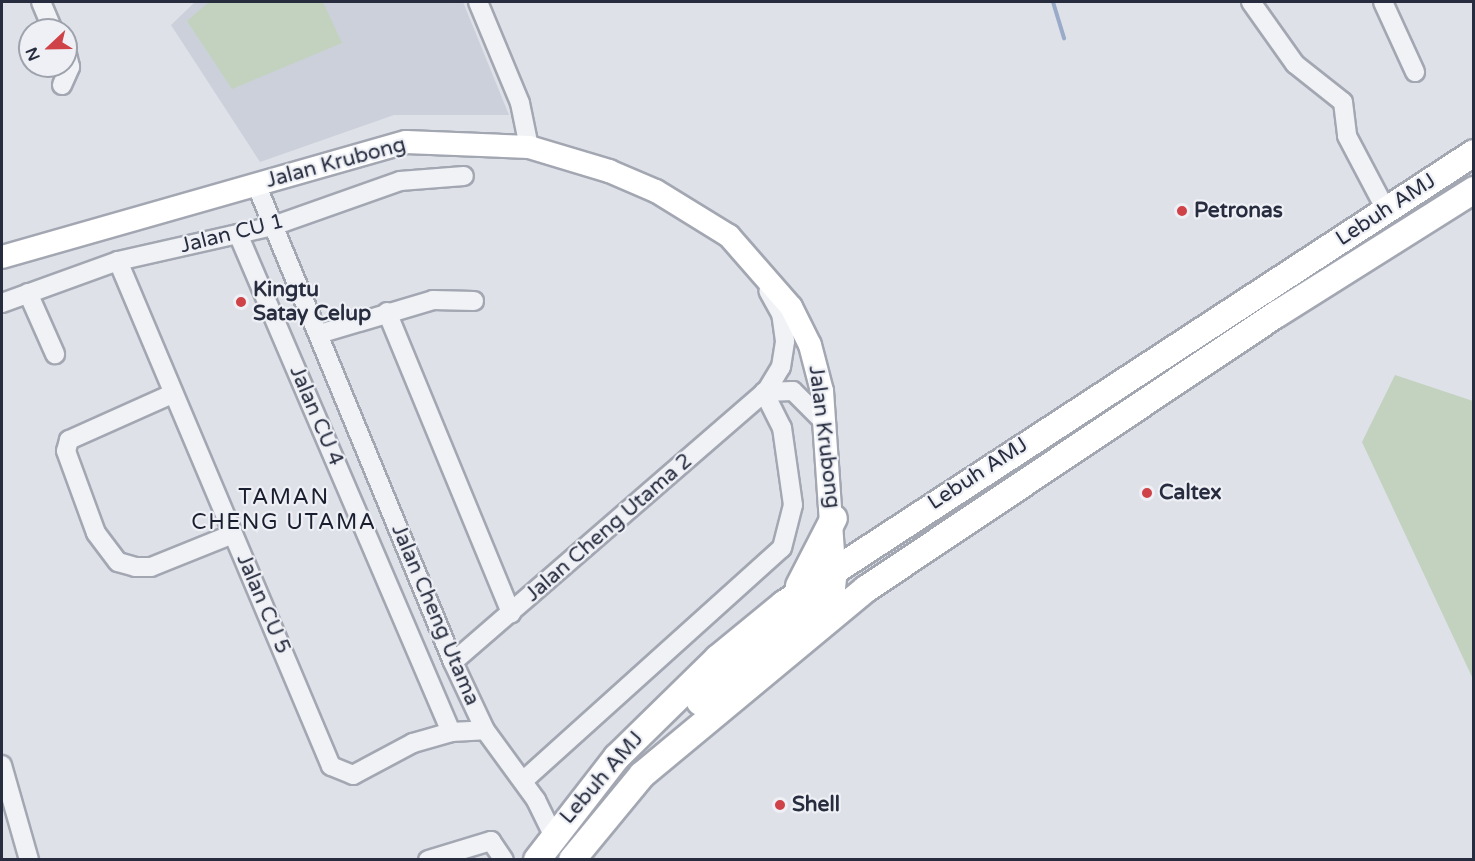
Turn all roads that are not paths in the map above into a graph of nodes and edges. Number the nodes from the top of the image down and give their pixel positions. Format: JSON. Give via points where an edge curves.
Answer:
{"nodes":[{"id":1,"x":41,"y":2,"type":"edge"},
{"id":2,"x":478,"y":2,"type":"edge"},
{"id":3,"x":1251,"y":2,"type":"edge"},
{"id":4,"x":1383,"y":2,"type":"edge"},
{"id":5,"x":48,"y":18,"type":"edge"},
{"id":6,"x":1414,"y":72,"type":"dead end"},
{"id":7,"x":65,"y":78,"type":"edge"},
{"id":8,"x":62,"y":85,"type":"dead end"},
{"id":9,"x":1473,"y":143,"type":"edge"},
{"id":10,"x":529,"y":147,"type":"junction"},
{"id":11,"x":1464,"y":159,"type":"edge"},
{"id":12,"x":464,"y":176,"type":"dead end"},
{"id":13,"x":256,"y":184,"type":"junction"},
{"id":14,"x":1473,"y":190,"type":"edge"},
{"id":15,"x":1386,"y":210,"type":"junction"},
{"id":16,"x":273,"y":226,"type":"junction"},
{"id":17,"x":238,"y":234,"type":"junction"},
{"id":18,"x":741,"y":246,"type":"junction"},
{"id":19,"x":2,"y":257,"type":"edge"},
{"id":20,"x":118,"y":261,"type":"junction"},
{"id":21,"x":28,"y":293,"type":"junction"},
{"id":22,"x":474,"y":301,"type":"dead end"},
{"id":23,"x":2,"y":303,"type":"edge"},
{"id":24,"x":387,"y":312,"type":"junction"},
{"id":25,"x":319,"y":334,"type":"junction"},
{"id":26,"x":55,"y":354,"type":"dead end"},
{"id":27,"x":765,"y":392,"type":"junction"},
{"id":28,"x":172,"y":394,"type":"junction"},
{"id":29,"x":827,"y":426,"type":"junction"},
{"id":30,"x":834,"y":518,"type":"junction"},
{"id":31,"x":233,"y":534,"type":"junction"},
{"id":32,"x":877,"y":540,"type":"junction"},
{"id":33,"x":909,"y":558,"type":"junction"},
{"id":34,"x":834,"y":568,"type":"junction"},
{"id":35,"x":511,"y":613,"type":"junction"},
{"id":36,"x":758,"y":626,"type":"junction"},
{"id":37,"x":453,"y":662,"type":"junction"},
{"id":38,"x":485,"y":730,"type":"junction"},
{"id":39,"x":451,"y":732,"type":"junction"},
{"id":40,"x":2,"y":765,"type":"edge"},
{"id":41,"x":524,"y":781,"type":"junction"},
{"id":42,"x":599,"y":821,"type":"junction"},
{"id":43,"x":553,"y":835,"type":"junction"},
{"id":44,"x":29,"y":860,"type":"edge"},
{"id":45,"x":428,"y":860,"type":"edge"},
{"id":46,"x":504,"y":860,"type":"edge"},
{"id":47,"x":537,"y":860,"type":"edge"},
{"id":48,"x":572,"y":860,"type":"edge"}],
"edges":[{"from":1,"to":5,"type":"street"},
{"from":2,"to":10,"type":"street","via":[[520,103]]},
{"from":3,"to":15,"type":"street","via":[[1295,64],[1343,102],[1347,136]]},
{"from":4,"to":6,"type":"street"},
{"from":7,"to":8,"type":"street"},
{"from":9,"to":11,"type":"highway","name":"Lebuh AMJ"},
{"from":10,"to":13,"type":"main road","name":"Jalan Krubong","via":[[470,141],[406,142]]},
{"from":10,"to":18,"type":"main road","name":"Jalan Krubong","via":[[656,191]]},
{"from":11,"to":15,"type":"highway","name":"Lebuh AMJ"},
{"from":12,"to":16,"type":"street","name":"Jalan CU 1","via":[[400,181]]},
{"from":13,"to":16,"type":"street","name":"Jalan Cheng Utama"},
{"from":13,"to":19,"type":"main road","name":"Jalan Krubong"},
{"from":14,"to":33,"type":"highway","name":"Lebuh AMJ"},
{"from":15,"to":32,"type":"highway","name":"Lebuh AMJ"},
{"from":16,"to":17,"type":"street","name":"Jalan CU 1"},
{"from":16,"to":25,"type":"street","name":"Jalan Cheng Utama"},
{"from":17,"to":20,"type":"street","name":"Jalan CU 1"},
{"from":17,"to":39,"type":"street","name":"Jalan CU 4"},
{"from":18,"to":27,"type":"street","name":"Jalan Cheng Utama 2","via":[[774,299],[785,327],[781,367]]},
{"from":18,"to":29,"type":"main road","name":"Jalan Krubong","via":[[778,288],[806,336]]},
{"from":20,"to":21,"type":"street","name":"Jalan CU 1"},
{"from":20,"to":28,"type":"street","name":"Jalan CU 5"},
{"from":21,"to":23,"type":"street","name":"Jalan CU 1"},
{"from":21,"to":26,"type":"street"},
{"from":22,"to":24,"type":"street","via":[[444,298]]},
{"from":24,"to":25,"type":"street"},
{"from":24,"to":35,"type":"street"},
{"from":25,"to":37,"type":"street","name":"Jalan Cheng Utama"},
{"from":27,"to":29,"type":"street","via":[[793,391]]},
{"from":27,"to":35,"type":"street","name":"Jalan Cheng Utama 2"},
{"from":27,"to":41,"type":"street","via":[[782,428],[794,505],[782,548]]},
{"from":28,"to":31,"type":"street","name":"Jalan CU 5"},
{"from":28,"to":31,"type":"street","via":[[69,440],[66,451],[96,533],[118,562],[135,567],[151,567]]},
{"from":29,"to":30,"type":"main road","name":"Jalan Krubong"},
{"from":30,"to":32,"type":"highway","via":[[844,537],[857,543]]},
{"from":30,"to":34,"type":"main road","name":"Jalan Krubong"},
{"from":30,"to":36,"type":"highway","via":[[802,583]]},
{"from":31,"to":39,"type":"street","name":"Jalan CU 5","via":[[331,766],[345,775]]},
{"from":32,"to":34,"type":"highway","name":"Lebuh AMJ"},
{"from":33,"to":34,"type":"highway","via":[[873,570]]},
{"from":33,"to":42,"type":"highway","name":"Lebuh AMJ","via":[[720,705]]},
{"from":34,"to":36,"type":"highway","name":"Lebuh AMJ"},
{"from":34,"to":42,"type":"highway","via":[[832,588],[820,603],[687,714]]},
{"from":35,"to":37,"type":"street","name":"Jalan Cheng Utama 2"},
{"from":36,"to":43,"type":"highway","name":"Lebuh AMJ","via":[[625,748]]},
{"from":37,"to":38,"type":"street","name":"Jalan Cheng Utama"},
{"from":38,"to":39,"type":"street"},
{"from":38,"to":41,"type":"street","name":"Jalan Cheng Utama"},
{"from":40,"to":44,"type":"street"},
{"from":41,"to":43,"type":"street","name":"Jalan Cheng Utama"},
{"from":42,"to":48,"type":"highway","name":"Lebuh AMJ"},
{"from":43,"to":47,"type":"highway","name":"Lebuh AMJ"},
{"from":45,"to":46,"type":"street","via":[[491,841]]}]}
